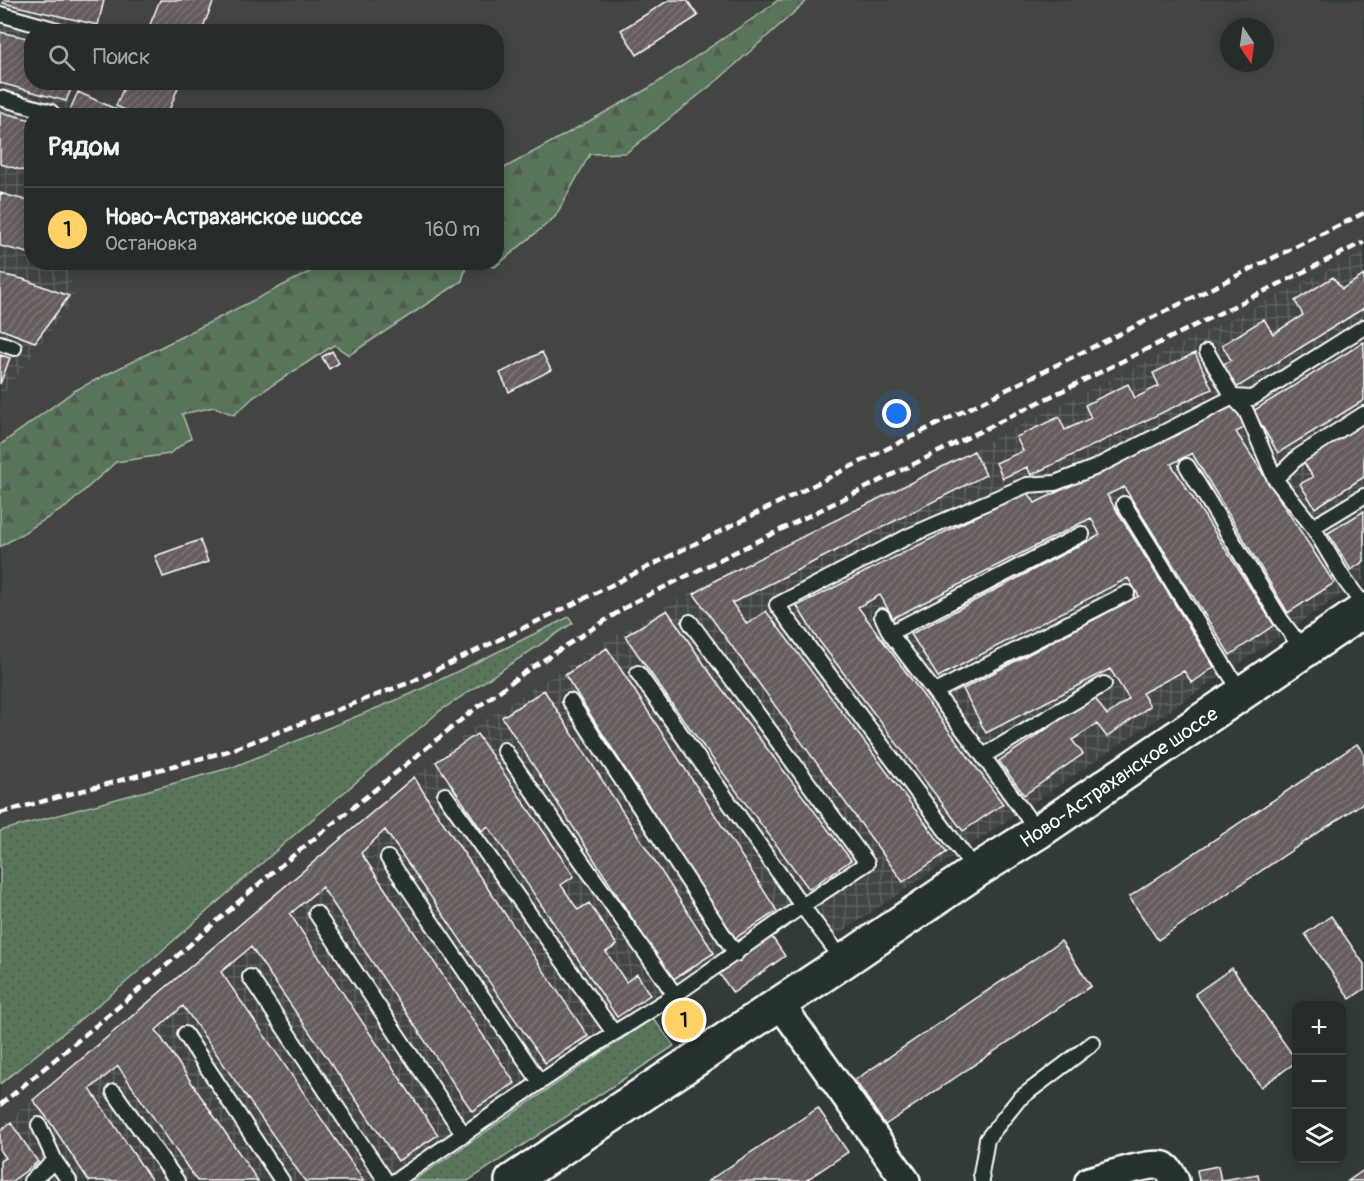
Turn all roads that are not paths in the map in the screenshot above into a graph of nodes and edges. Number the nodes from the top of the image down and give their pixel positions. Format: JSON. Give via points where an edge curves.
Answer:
{"nodes":[{"id":1,"x":0,"y":14,"type":"edge"},
{"id":2,"x":36,"y":24,"type":"edge"},
{"id":3,"x":0,"y":98,"type":"edge"},
{"id":4,"x":36,"y":108,"type":"edge"},
{"id":5,"x":1364,"y":327,"type":"edge"},
{"id":6,"x":0,"y":343,"type":"edge"},
{"id":7,"x":14,"y":348,"type":"dead end"},
{"id":8,"x":1207,"y":352,"type":"dead end"},
{"id":9,"x":1233,"y":398,"type":"junction"},
{"id":10,"x":1364,"y":414,"type":"edge"},
{"id":11,"x":1187,"y":466,"type":"dead end"},
{"id":12,"x":1275,"y":479,"type":"junction"},
{"id":13,"x":1364,"y":496,"type":"edge"},
{"id":14,"x":1124,"y":504,"type":"dead end"},
{"id":15,"x":1313,"y":527,"type":"junction"},
{"id":16,"x":1082,"y":534,"type":"dead end"},
{"id":17,"x":1127,"y":592,"type":"dead end"},
{"id":18,"x":1364,"y":608,"type":"edge"},
{"id":19,"x":882,"y":616,"type":"dead end"},
{"id":20,"x":690,"y":622,"type":"dead end"},
{"id":21,"x":890,"y":633,"type":"junction"},
{"id":22,"x":1305,"y":651,"type":"junction"},
{"id":23,"x":638,"y":673,"type":"dead end"},
{"id":24,"x":1104,"y":684,"type":"dead end"},
{"id":25,"x":935,"y":692,"type":"junction"},
{"id":26,"x":1242,"y":694,"type":"junction"},
{"id":27,"x":570,"y":701,"type":"dead end"},
{"id":28,"x":504,"y":750,"type":"dead end"},
{"id":29,"x":983,"y":756,"type":"junction"},
{"id":30,"x":446,"y":795,"type":"dead end"},
{"id":31,"x":1038,"y":832,"type":"junction"},
{"id":32,"x":388,"y":858,"type":"dead end"},
{"id":33,"x":975,"y":872,"type":"junction"},
{"id":34,"x":802,"y":906,"type":"junction"},
{"id":35,"x":316,"y":913,"type":"dead end"},
{"id":36,"x":736,"y":954,"type":"junction"},
{"id":37,"x":844,"y":961,"type":"junction"},
{"id":38,"x":250,"y":977,"type":"dead end"},
{"id":39,"x":675,"y":995,"type":"junction"},
{"id":40,"x":780,"y":1004,"type":"junction"},
{"id":41,"x":614,"y":1033,"type":"junction"},
{"id":42,"x":184,"y":1034,"type":"dead end"},
{"id":43,"x":1093,"y":1043,"type":"dead end"},
{"id":44,"x":540,"y":1082,"type":"junction"},
{"id":45,"x":114,"y":1092,"type":"dead end"},
{"id":46,"x":39,"y":1125,"type":"dead end"},
{"id":47,"x":464,"y":1135,"type":"junction"},
{"id":48,"x":55,"y":1161,"type":"junction"},
{"id":49,"x":1173,"y":1177,"type":"edge"},
{"id":50,"x":31,"y":1181,"type":"edge"},
{"id":51,"x":69,"y":1181,"type":"edge"},
{"id":52,"x":177,"y":1181,"type":"edge"},
{"id":53,"x":282,"y":1181,"type":"edge"},
{"id":54,"x":386,"y":1181,"type":"edge"},
{"id":55,"x":395,"y":1181,"type":"edge"},
{"id":56,"x":512,"y":1181,"type":"edge"},
{"id":57,"x":906,"y":1181,"type":"edge"},
{"id":58,"x":982,"y":1181,"type":"edge"},
{"id":59,"x":1089,"y":1181,"type":"edge"}],
"edges":[{"from":1,"to":2,"type":"lane"},
{"from":3,"to":4,"type":"lane"},
{"from":5,"to":9,"type":"lane","via":[[1252,398]]},
{"from":6,"to":7,"type":"lane"},
{"from":8,"to":9,"type":"lane"},
{"from":9,"to":12,"type":"lane","via":[[1246,411]]},
{"from":9,"to":33,"type":"lane","via":[[1094,468],[1055,483],[1027,485],[909,536],[777,605]]},
{"from":10,"to":12,"type":"lane","via":[[1299,456]]},
{"from":11,"to":22,"type":"lane","via":[[1281,620]]},
{"from":12,"to":15,"type":"lane"},
{"from":13,"to":15,"type":"lane"},
{"from":14,"to":26,"type":"lane"},
{"from":15,"to":18,"type":"lane"},
{"from":16,"to":21,"type":"lane"},
{"from":17,"to":25,"type":"lane"},
{"from":18,"to":22,"type":"main road","name":"Ново-Астраханское шоссе"},
{"from":19,"to":21,"type":"lane"},
{"from":20,"to":34,"type":"lane","via":[[867,863]]},
{"from":21,"to":25,"type":"lane"},
{"from":22,"to":26,"type":"main road","name":"Ново-Астраханское шоссе"},
{"from":23,"to":34,"type":"lane"},
{"from":24,"to":29,"type":"lane"},
{"from":25,"to":29,"type":"lane"},
{"from":26,"to":31,"type":"main road","name":"Ново-Астраханское шоссе"},
{"from":27,"to":36,"type":"lane"},
{"from":28,"to":39,"type":"lane"},
{"from":29,"to":31,"type":"lane"},
{"from":30,"to":41,"type":"lane"},
{"from":31,"to":33,"type":"main road","name":"Ново-Астраханское шоссе"},
{"from":32,"to":44,"type":"lane"},
{"from":33,"to":37,"type":"main road","name":"Ново-Астраханское шоссе"},
{"from":34,"to":36,"type":"lane"},
{"from":34,"to":37,"type":"lane"},
{"from":35,"to":47,"type":"lane"},
{"from":36,"to":39,"type":"lane"},
{"from":37,"to":40,"type":"main road","name":"Ново-Астраханское шоссе"},
{"from":38,"to":54,"type":"lane"},
{"from":39,"to":41,"type":"lane"},
{"from":40,"to":56,"type":"main road","name":"Ново-Астраханское шоссе"},
{"from":40,"to":57,"type":"street"},
{"from":41,"to":44,"type":"lane"},
{"from":42,"to":53,"type":"lane"},
{"from":43,"to":58,"type":"lane","via":[[1018,1099],[987,1139]]},
{"from":44,"to":47,"type":"lane"},
{"from":45,"to":52,"type":"lane"},
{"from":46,"to":48,"type":"lane"},
{"from":47,"to":55,"type":"lane"},
{"from":48,"to":50,"type":"lane"},
{"from":48,"to":51,"type":"lane"},
{"from":49,"to":59,"type":"street","via":[[1163,1166],[1150,1165]]}]}
